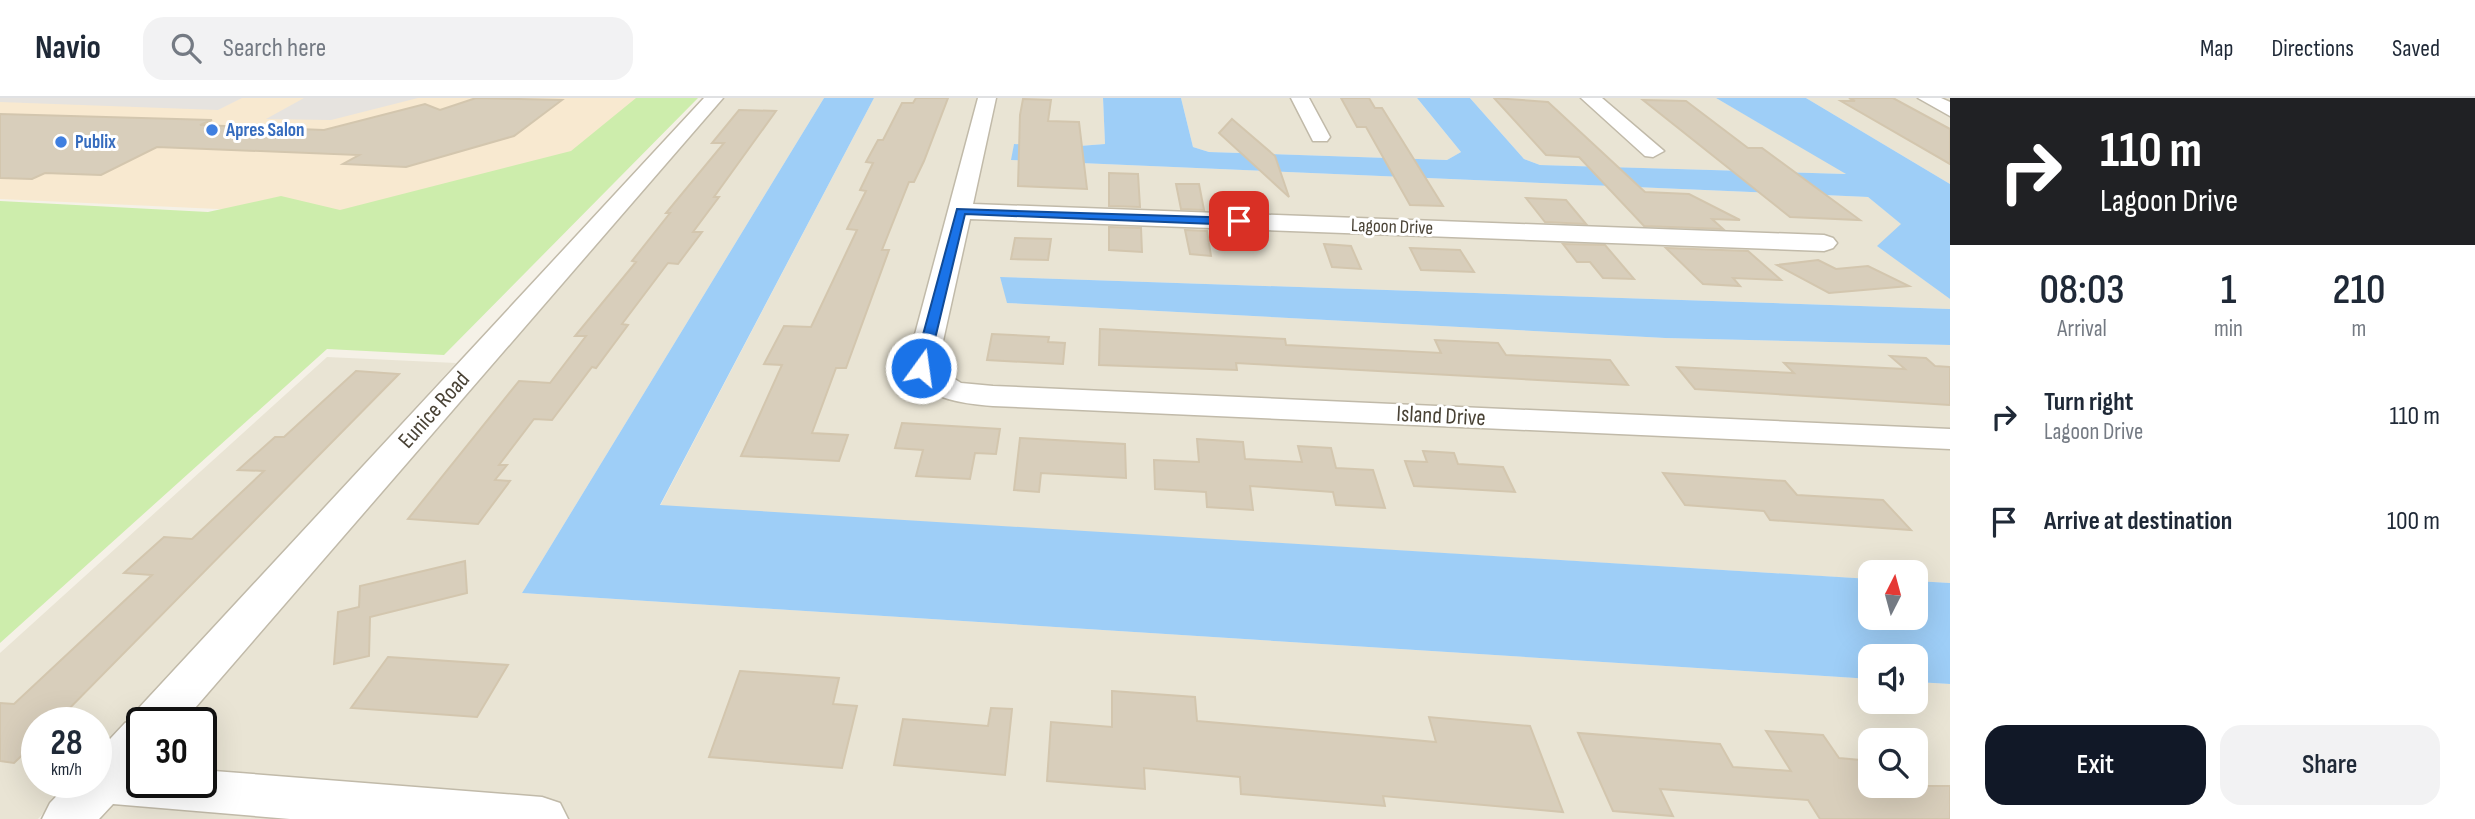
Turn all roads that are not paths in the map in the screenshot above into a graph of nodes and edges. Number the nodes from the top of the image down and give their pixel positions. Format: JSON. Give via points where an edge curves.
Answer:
{"nodes":[{"id":1,"x":714,"y":98,"type":"edge"},
{"id":2,"x":987,"y":98,"type":"edge"},
{"id":3,"x":1300,"y":98,"type":"edge"},
{"id":4,"x":1590,"y":98,"type":"edge"},
{"id":5,"x":1927,"y":98,"type":"edge"},
{"id":6,"x":1950,"y":110,"type":"edge"},
{"id":7,"x":1320,"y":138,"type":"dead end"},
{"id":8,"x":1654,"y":151,"type":"dead end"},
{"id":9,"x":960,"y":211,"type":"junction"},
{"id":10,"x":1824,"y":243,"type":"dead end"},
{"id":11,"x":1950,"y":439,"type":"edge"},
{"id":12,"x":168,"y":707,"type":"edge"},
{"id":13,"x":126,"y":754,"type":"edge"},
{"id":14,"x":112,"y":770,"type":"edge"},
{"id":15,"x":112,"y":783,"type":"edge"},
{"id":16,"x":87,"y":798,"type":"edge"},
{"id":17,"x":68,"y":819,"type":"edge"},
{"id":18,"x":542,"y":819,"type":"edge"}],
"edges":[{"from":1,"to":12,"type":"street","name":"Eunice Road"},
{"from":2,"to":9,"type":"street"},
{"from":3,"to":7,"type":"street"},
{"from":4,"to":8,"type":"street"},
{"from":5,"to":6,"type":"street"},
{"from":9,"to":10,"type":"street","name":"Lagoon Drive"},
{"from":9,"to":11,"type":"street","name":"Island Drive","via":[[921,368],[934,384],[965,394]]},
{"from":13,"to":14,"type":"street"},
{"from":15,"to":18,"type":"street"},
{"from":16,"to":17,"type":"street"}]}
